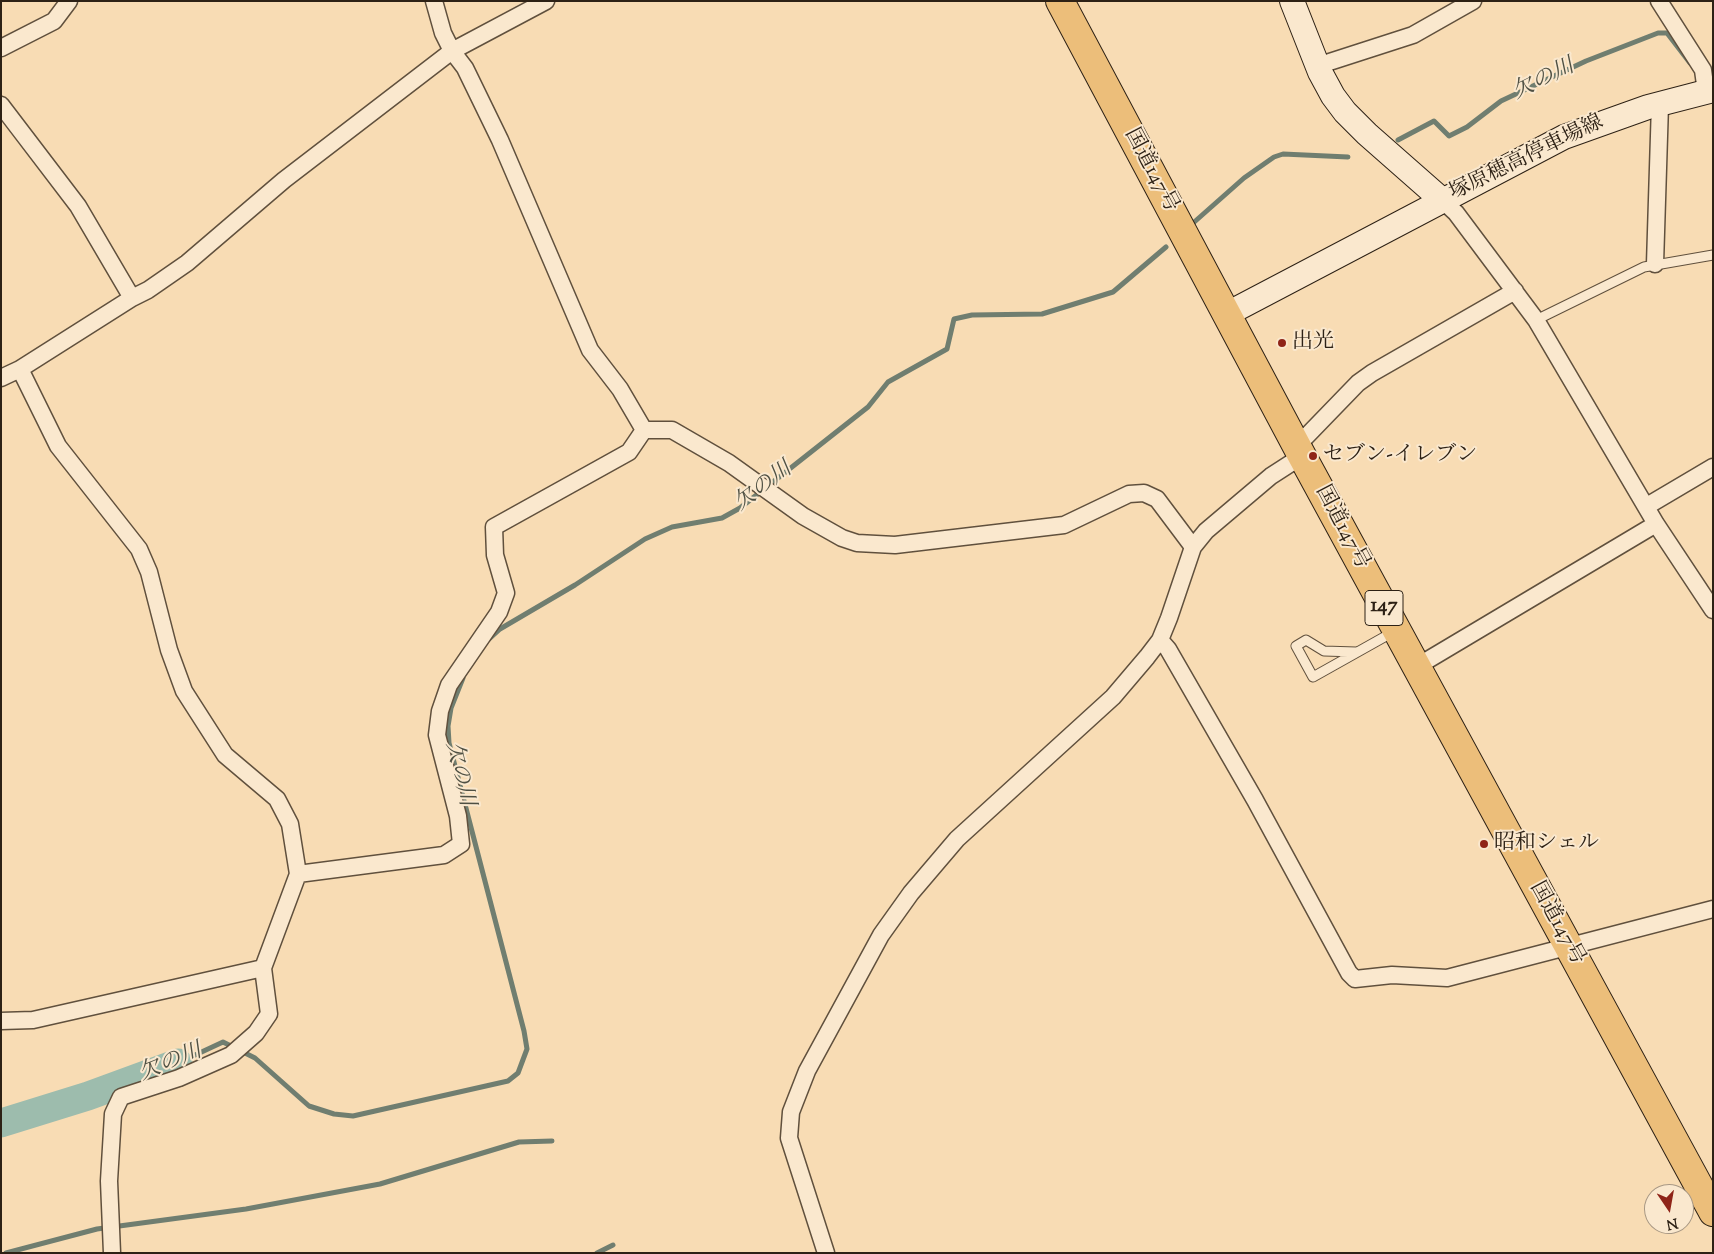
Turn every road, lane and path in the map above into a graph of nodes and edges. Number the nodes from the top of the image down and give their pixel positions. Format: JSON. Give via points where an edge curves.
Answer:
{"nodes":[{"id":1,"x":69,"y":1,"type":"edge"},
{"id":2,"x":434,"y":1,"type":"edge"},
{"id":3,"x":546,"y":1,"type":"edge"},
{"id":4,"x":1060,"y":1,"type":"edge"},
{"id":5,"x":1292,"y":1,"type":"edge"},
{"id":6,"x":1473,"y":1,"type":"edge"},
{"id":7,"x":1659,"y":1,"type":"edge"},
{"id":8,"x":1,"y":48,"type":"edge"},
{"id":9,"x":452,"y":51,"type":"junction"},
{"id":10,"x":1317,"y":66,"type":"junction"},
{"id":11,"x":1710,"y":91,"type":"edge"},
{"id":12,"x":1660,"y":104,"type":"junction"},
{"id":13,"x":1,"y":105,"type":"edge"},
{"id":14,"x":1442,"y":200,"type":"junction"},
{"id":15,"x":1713,"y":255,"type":"edge"},
{"id":16,"x":1655,"y":264,"type":"junction"},
{"id":17,"x":1515,"y":291,"type":"junction"},
{"id":18,"x":132,"y":298,"type":"junction"},
{"id":19,"x":1227,"y":314,"type":"junction"},
{"id":20,"x":1536,"y":320,"type":"junction"},
{"id":21,"x":20,"y":369,"type":"junction"},
{"id":22,"x":1,"y":378,"type":"edge"},
{"id":23,"x":644,"y":430,"type":"junction"},
{"id":24,"x":1300,"y":451,"type":"junction"},
{"id":25,"x":1713,"y":467,"type":"edge"},
{"id":26,"x":1647,"y":506,"type":"junction"},
{"id":27,"x":1656,"y":524,"type":"junction"},
{"id":28,"x":1193,"y":547,"type":"junction"},
{"id":29,"x":1713,"y":610,"type":"edge"},
{"id":30,"x":1396,"y":630,"type":"junction"},
{"id":31,"x":1160,"y":640,"type":"junction"},
{"id":32,"x":1356,"y":652,"type":"junction"},
{"id":33,"x":1416,"y":667,"type":"junction"},
{"id":34,"x":298,"y":874,"type":"junction"},
{"id":35,"x":1713,"y":909,"type":"edge"},
{"id":36,"x":1569,"y":947,"type":"junction"},
{"id":37,"x":263,"y":968,"type":"junction"},
{"id":38,"x":1,"y":1021,"type":"edge"},
{"id":39,"x":1713,"y":1212,"type":"edge"},
{"id":40,"x":111,"y":1246,"type":"edge"},
{"id":41,"x":826,"y":1253,"type":"edge"}],
"edges":[{"from":1,"to":8,"type":"street","via":[[54,22]]},
{"from":2,"to":9,"type":"street","via":[[442,33]]},
{"from":3,"to":9,"type":"street"},
{"from":4,"to":19,"type":"highway","name":"国道147号","number":"147"},
{"from":5,"to":10,"type":"main road","name":"塚原穂高停車場線"},
{"from":6,"to":10,"type":"street","via":[[1414,35]]},
{"from":7,"to":11,"type":"street","via":[[1703,70]]},
{"from":9,"to":18,"type":"street","via":[[284,180],[187,263]]},
{"from":9,"to":23,"type":"street","via":[[465,68],[500,140],[590,350],[620,389]]},
{"from":10,"to":14,"type":"main road","name":"塚原穂高停車場線","via":[[1345,112]]},
{"from":11,"to":12,"type":"main road","name":"塚原穂高停車場線"},
{"from":12,"to":14,"type":"main road","name":"塚原穂高停車場線","via":[[1599,122],[1564,137]]},
{"from":12,"to":16,"type":"street"},
{"from":13,"to":18,"type":"street","via":[[78,206]]},
{"from":14,"to":17,"type":"street","via":[[1456,213]]},
{"from":14,"to":19,"type":"main road"},
{"from":15,"to":16,"type":"lane"},
{"from":16,"to":20,"type":"lane"},
{"from":17,"to":20,"type":"street"},
{"from":17,"to":24,"type":"street","via":[[1358,383]]},
{"from":18,"to":21,"type":"street"},
{"from":19,"to":24,"type":"highway","name":"国道147号","number":"147"},
{"from":20,"to":26,"type":"street"},
{"from":21,"to":22,"type":"street"},
{"from":21,"to":34,"type":"street","via":[[58,446],[139,549],[149,572],[168,650],[184,691],[225,755],[277,799],[290,824]]},
{"from":23,"to":28,"type":"street","via":[[672,430],[763,485],[804,516],[857,543],[895,545],[1064,525],[1129,494],[1144,493],[1157,499]]},
{"from":23,"to":34,"type":"street","via":[[630,452],[574,480],[494,527],[495,555],[506,593],[499,612],[449,685],[440,711],[437,735],[458,816],[461,844],[444,855]]},
{"from":24,"to":28,"type":"street","via":[[1206,531]]},
{"from":24,"to":30,"type":"highway","name":"国道147号","number":"147"},
{"from":25,"to":26,"type":"street"},
{"from":26,"to":27,"type":"street"},
{"from":27,"to":29,"type":"street"},
{"from":27,"to":33,"type":"street"},
{"from":28,"to":31,"type":"street"},
{"from":30,"to":32,"type":"lane"},
{"from":30,"to":33,"type":"highway","name":"国道147号","number":"147"},
{"from":31,"to":36,"type":"street","via":[[1246,783],[1355,979],[1392,975],[1446,978]]},
{"from":31,"to":41,"type":"street","via":[[1113,697],[958,839],[911,892],[881,935],[807,1072],[791,1112],[789,1138]]},
{"from":32,"to":32,"type":"lane","via":[[1313,677],[1296,646],[1306,640],[1324,651]]},
{"from":33,"to":36,"type":"highway","name":"国道147号","number":"147"},
{"from":34,"to":37,"type":"street"},
{"from":35,"to":36,"type":"street"},
{"from":36,"to":39,"type":"highway","name":"国道147号","number":"147"},
{"from":37,"to":38,"type":"street","via":[[32,1020]]},
{"from":37,"to":40,"type":"street","via":[[269,1014],[244,1044],[231,1055],[179,1078],[121,1097],[113,1114],[109,1180]]}]}
